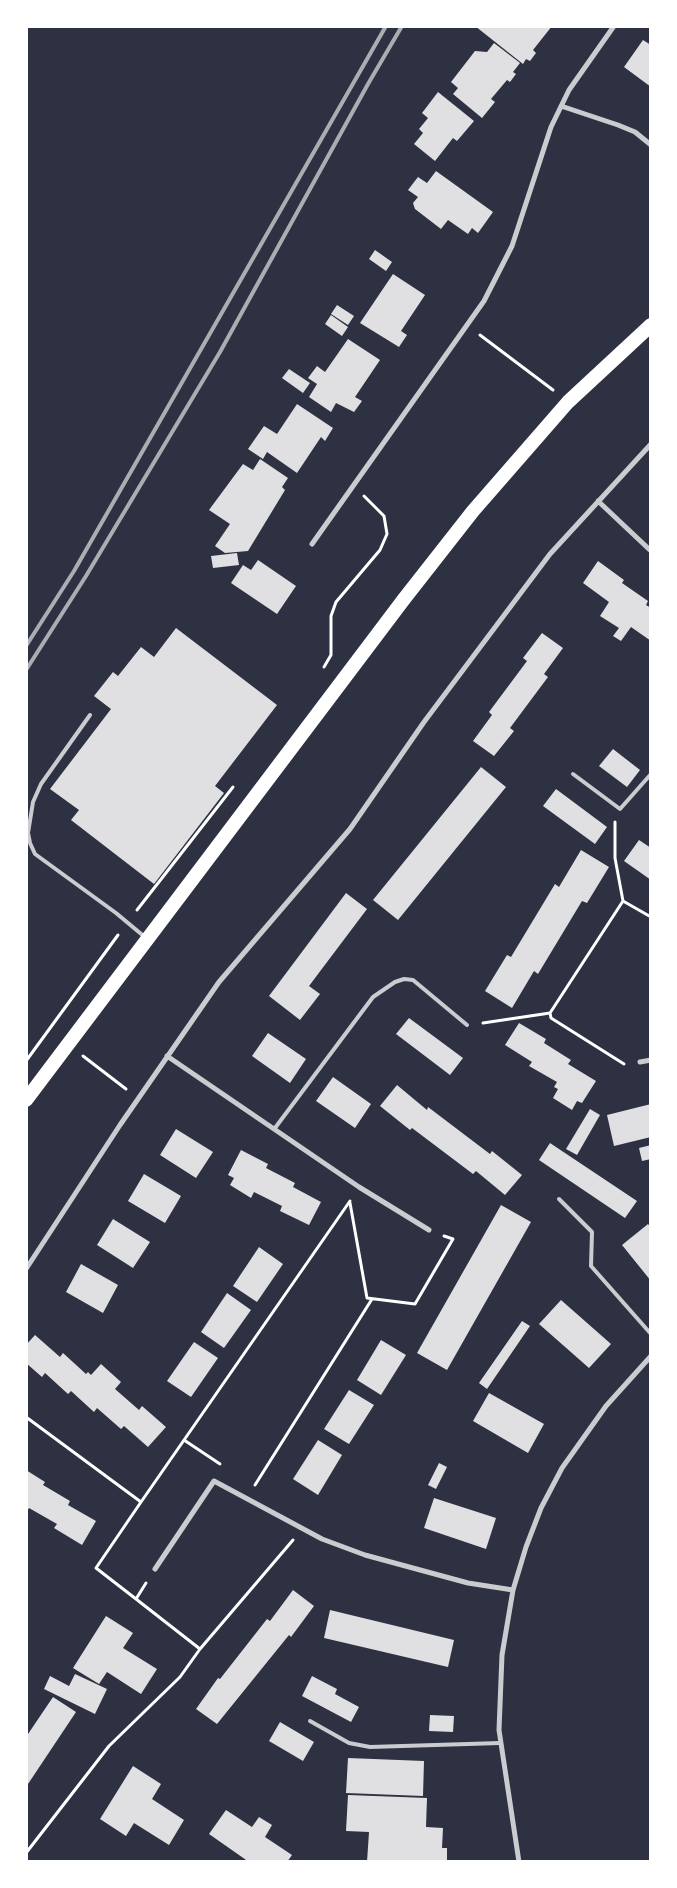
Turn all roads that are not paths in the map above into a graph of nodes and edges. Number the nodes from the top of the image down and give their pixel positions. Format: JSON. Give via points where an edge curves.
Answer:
{"nodes":[{"id":1,"x":614,"y":26,"type":"edge"},
{"id":2,"x":561,"y":106,"type":"junction"},
{"id":3,"x":651,"y":145,"type":"edge"},
{"id":4,"x":651,"y":325,"type":"edge"},
{"id":5,"x":651,"y":444,"type":"edge"},
{"id":6,"x":598,"y":501,"type":"junction"},
{"id":7,"x":312,"y":544,"type":"dead end"},
{"id":8,"x":651,"y":551,"type":"edge"},
{"id":9,"x":90,"y":715,"type":"dead end"},
{"id":10,"x":573,"y":774,"type":"dead end"},
{"id":11,"x":651,"y":774,"type":"edge"},
{"id":12,"x":148,"y":940,"type":"junction"},
{"id":13,"x":467,"y":1025,"type":"road end"},
{"id":14,"x":167,"y":1056,"type":"junction"},
{"id":15,"x":651,"y":1060,"type":"edge"},
{"id":16,"x":640,"y":1062,"type":"road end"},
{"id":17,"x":26,"y":1100,"type":"edge"},
{"id":18,"x":275,"y":1128,"type":"junction"},
{"id":19,"x":559,"y":1198,"type":"dead end"},
{"id":20,"x":429,"y":1230,"type":"road end"},
{"id":21,"x":26,"y":1269,"type":"edge"},
{"id":22,"x":651,"y":1334,"type":"edge"},
{"id":23,"x":651,"y":1356,"type":"edge"},
{"id":24,"x":155,"y":1570,"type":"road end"},
{"id":25,"x":513,"y":1590,"type":"junction"},
{"id":26,"x":310,"y":1721,"type":"dead end"},
{"id":27,"x":500,"y":1743,"type":"junction"},
{"id":28,"x":519,"y":1862,"type":"edge"}],
"edges":[{"from":1,"to":2,"type":"street"},
{"from":2,"to":3,"type":"street","via":[[635,132]]},
{"from":2,"to":7,"type":"street","via":[[551,127],[512,246],[484,301]]},
{"from":4,"to":12,"type":"highway","via":[[568,402],[479,504]]},
{"from":5,"to":6,"type":"street"},
{"from":6,"to":8,"type":"street"},
{"from":6,"to":14,"type":"street","via":[[550,554],[350,829],[219,982]]},
{"from":9,"to":12,"type":"lane","via":[[33,802],[28,833],[30,843],[34,854]]},
{"from":10,"to":11,"type":"lane","via":[[620,809]]},
{"from":12,"to":17,"type":"highway"},
{"from":13,"to":18,"type":"lane","via":[[413,980],[395,982],[373,997]]},
{"from":14,"to":18,"type":"street"},
{"from":14,"to":21,"type":"street"},
{"from":15,"to":16,"type":"street"},
{"from":18,"to":20,"type":"street","via":[[359,1187]]},
{"from":19,"to":22,"type":"lane","via":[[592,1232],[591,1266]]},
{"from":23,"to":25,"type":"street","via":[[606,1406],[562,1468],[538,1516]]},
{"from":24,"to":25,"type":"street","via":[[214,1481],[322,1539],[412,1569]]},
{"from":25,"to":27,"type":"street","via":[[501,1664]]},
{"from":26,"to":27,"type":"lane","via":[[349,1743],[370,1747]]},
{"from":27,"to":28,"type":"street"}]}
